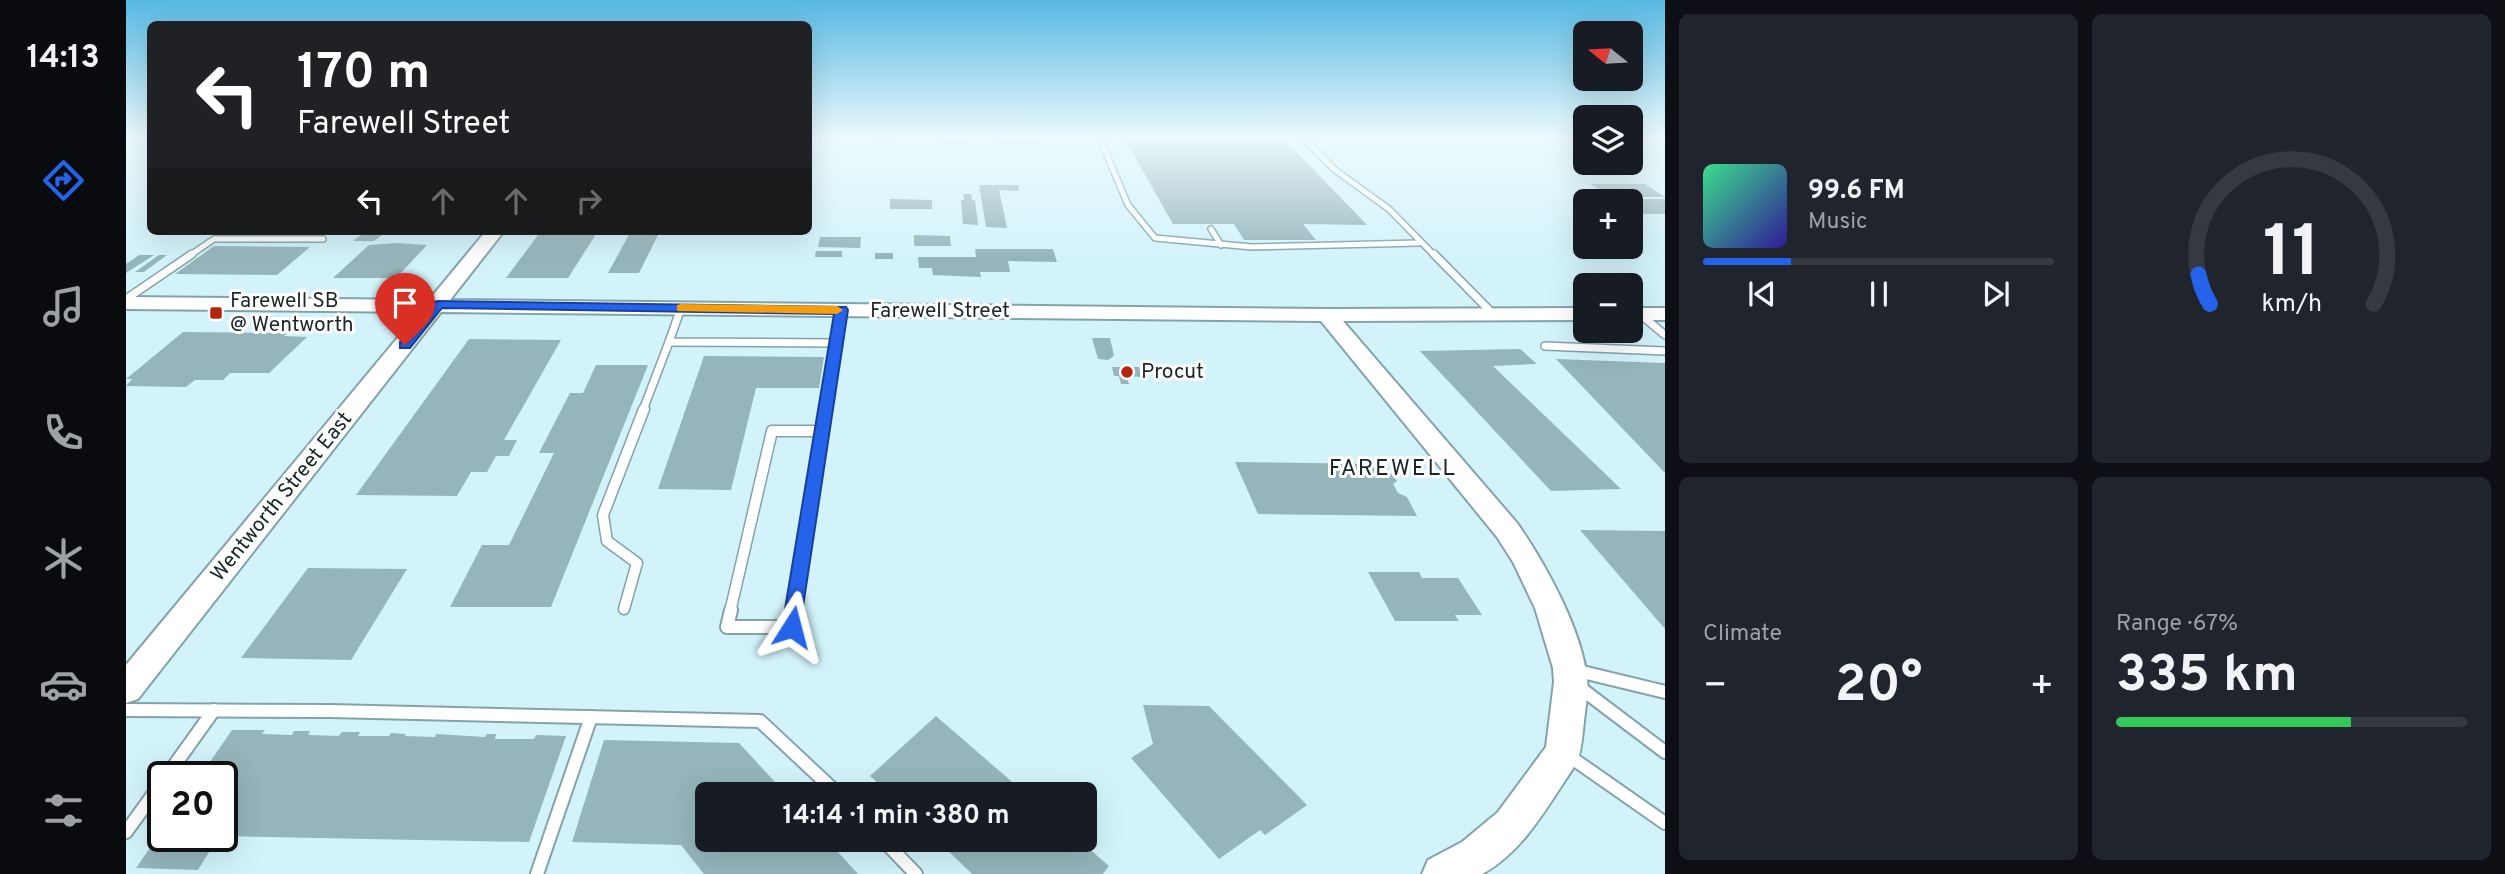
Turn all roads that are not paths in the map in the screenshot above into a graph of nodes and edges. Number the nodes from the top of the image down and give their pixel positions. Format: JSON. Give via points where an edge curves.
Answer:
{"nodes":[{"id":1,"x":1117,"y":177,"type":"edge"},
{"id":2,"x":1344,"y":177,"type":"edge"},
{"id":3,"x":1211,"y":229,"type":"dead end"},
{"id":4,"x":492,"y":235,"type":"edge"},
{"id":5,"x":323,"y":239,"type":"dead end"},
{"id":6,"x":1419,"y":243,"type":"junction"},
{"id":7,"x":1221,"y":245,"type":"junction"},
{"id":8,"x":126,"y":301,"type":"edge"},
{"id":9,"x":438,"y":304,"type":"junction"},
{"id":10,"x":681,"y":308,"type":"junction"},
{"id":11,"x":842,"y":310,"type":"junction"},
{"id":12,"x":1573,"y":314,"type":"edge"},
{"id":13,"x":1643,"y":314,"type":"edge"},
{"id":14,"x":1665,"y":314,"type":"edge"},
{"id":15,"x":1327,"y":315,"type":"junction"},
{"id":16,"x":1494,"y":315,"type":"junction"},
{"id":17,"x":1643,"y":319,"type":"edge"},
{"id":18,"x":1665,"y":335,"type":"edge"},
{"id":19,"x":669,"y":342,"type":"junction"},
{"id":20,"x":835,"y":343,"type":"junction"},
{"id":21,"x":1545,"y":346,"type":"dead end"},
{"id":22,"x":1665,"y":351,"type":"edge"},
{"id":23,"x":822,"y":431,"type":"junction"},
{"id":24,"x":624,"y":609,"type":"dead end"},
{"id":25,"x":1570,"y":675,"type":"junction"},
{"id":26,"x":126,"y":689,"type":"edge"},
{"id":27,"x":1665,"y":692,"type":"edge"},
{"id":28,"x":126,"y":710,"type":"edge"},
{"id":29,"x":214,"y":710,"type":"junction"},
{"id":30,"x":591,"y":717,"type":"junction"},
{"id":31,"x":1563,"y":752,"type":"junction"},
{"id":32,"x":1665,"y":752,"type":"edge"},
{"id":33,"x":177,"y":761,"type":"edge"},
{"id":34,"x":825,"y":782,"type":"edge"},
{"id":35,"x":147,"y":803,"type":"edge"},
{"id":36,"x":1665,"y":823,"type":"edge"},
{"id":37,"x":126,"y":832,"type":"edge"},
{"id":38,"x":895,"y":852,"type":"edge"},
{"id":39,"x":537,"y":874,"type":"edge"},
{"id":40,"x":916,"y":874,"type":"edge"},
{"id":41,"x":1442,"y":874,"type":"edge"}],
"edges":[{"from":1,"to":7,"type":"lane","via":[[1145,230],[1155,238]]},
{"from":2,"to":6,"type":"lane","via":[[1388,209]]},
{"from":3,"to":7,"type":"lane"},
{"from":4,"to":9,"type":"street","name":"Wentworth Street East"},
{"from":5,"to":8,"type":"lane","via":[[214,239]]},
{"from":6,"to":7,"type":"lane"},
{"from":6,"to":16,"type":"lane"},
{"from":8,"to":9,"type":"street","name":"Farewell Street"},
{"from":9,"to":10,"type":"street","name":"Farewell Street"},
{"from":9,"to":26,"type":"street","name":"Wentworth Street East"},
{"from":10,"to":11,"type":"street","name":"Farewell Street"},
{"from":10,"to":19,"type":"lane"},
{"from":11,"to":15,"type":"street","name":"Farewell Street"},
{"from":11,"to":20,"type":"lane"},
{"from":12,"to":16,"type":"street","name":"Farewell Street"},
{"from":13,"to":14,"type":"street"},
{"from":15,"to":16,"type":"street","name":"Farewell Street"},
{"from":15,"to":25,"type":"street","via":[[1526,558],[1550,608]]},
{"from":17,"to":18,"type":"lane"},
{"from":19,"to":20,"type":"lane"},
{"from":19,"to":24,"type":"lane","via":[[603,515],[607,541],[636,563]]},
{"from":20,"to":23,"type":"lane"},
{"from":21,"to":22,"type":"lane"},
{"from":23,"to":23,"type":"lane","via":[[792,627],[727,627],[772,431]]},
{"from":25,"to":27,"type":"lane"},
{"from":25,"to":31,"type":"street"},
{"from":25,"to":32,"type":"lane"},
{"from":28,"to":29,"type":"lane"},
{"from":29,"to":30,"type":"lane"},
{"from":29,"to":33,"type":"lane"},
{"from":30,"to":34,"type":"lane","via":[[760,721]]},
{"from":30,"to":39,"type":"lane"},
{"from":31,"to":36,"type":"lane"},
{"from":31,"to":41,"type":"street","via":[[1512,825],[1480,860]]},
{"from":35,"to":37,"type":"lane"},
{"from":38,"to":40,"type":"lane"}]}
